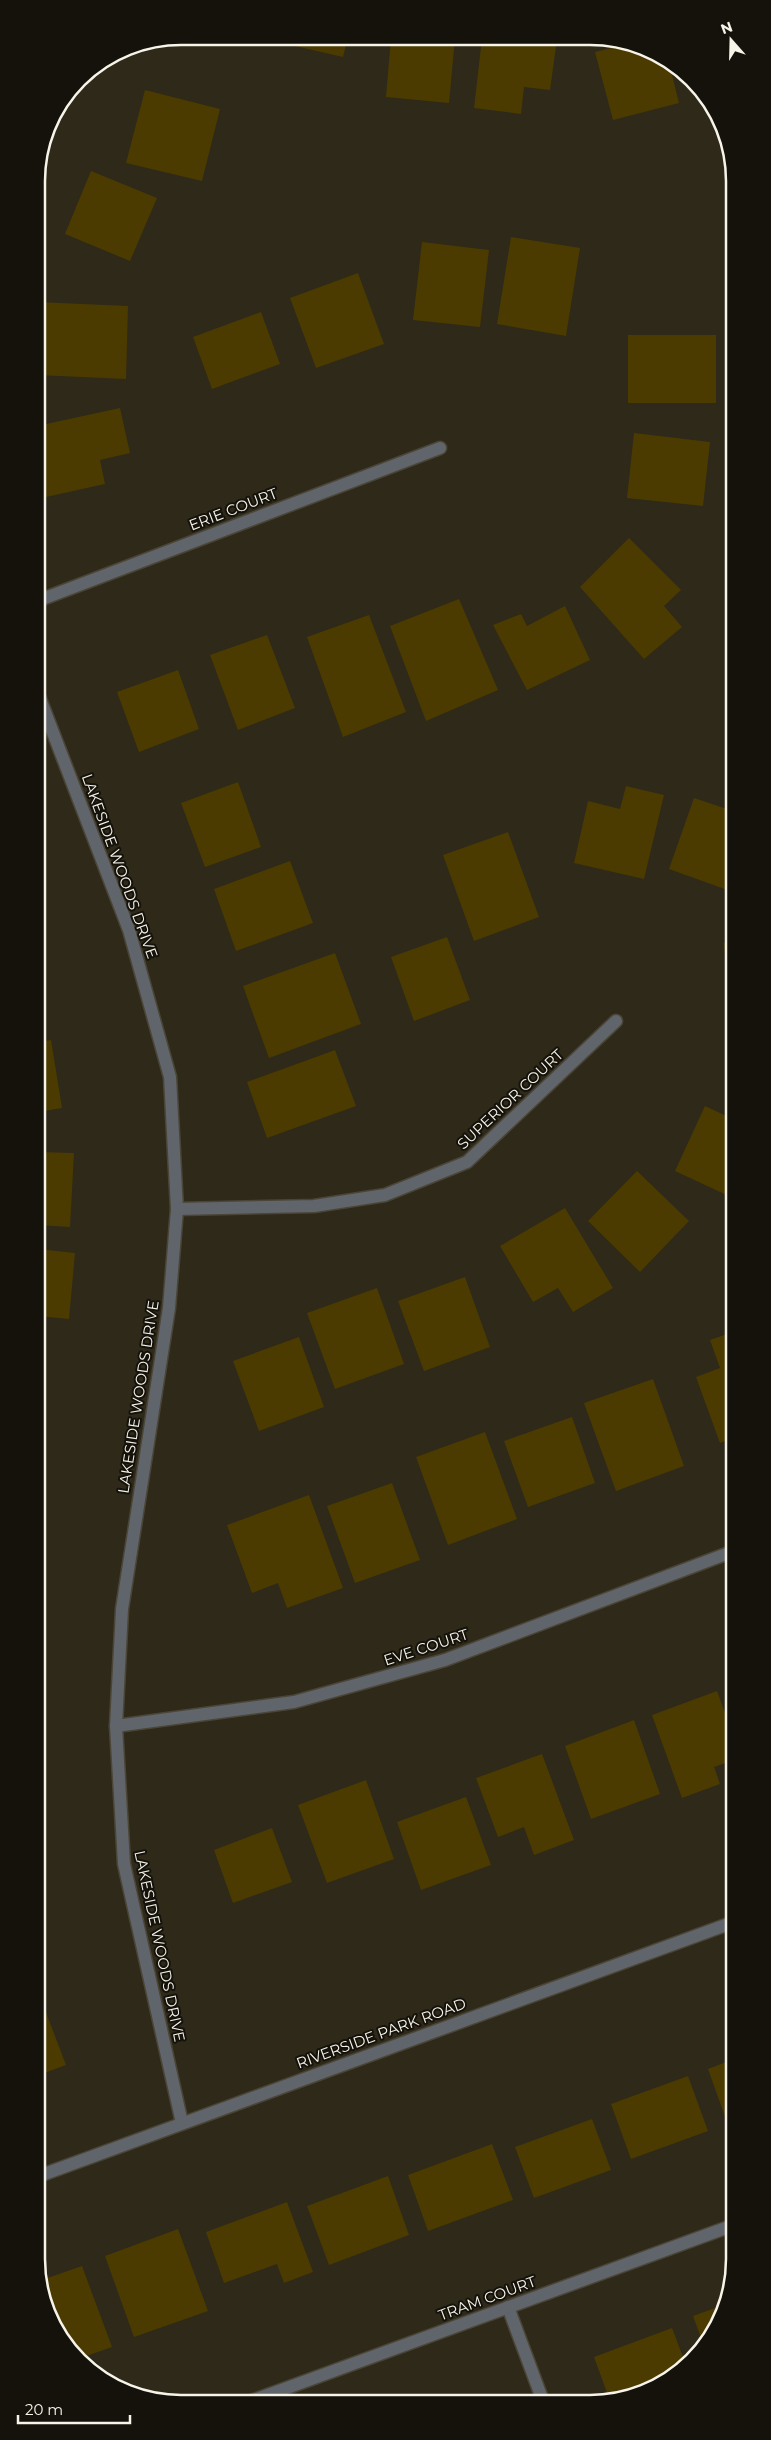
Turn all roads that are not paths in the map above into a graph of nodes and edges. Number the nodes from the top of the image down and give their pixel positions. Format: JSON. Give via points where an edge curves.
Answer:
{"nodes":[{"id":1,"x":440,"y":448,"type":"dead end"},
{"id":2,"x":45,"y":598,"type":"edge"},
{"id":3,"x":45,"y":711,"type":"edge"},
{"id":4,"x":616,"y":1021,"type":"dead end"},
{"id":5,"x":177,"y":1208,"type":"junction"},
{"id":6,"x":726,"y":1554,"type":"edge"},
{"id":7,"x":116,"y":1726,"type":"junction"},
{"id":8,"x":726,"y":1925,"type":"edge"},
{"id":9,"x":182,"y":2123,"type":"junction"},
{"id":10,"x":45,"y":2174,"type":"edge"},
{"id":11,"x":726,"y":2228,"type":"edge"},
{"id":12,"x":508,"y":2308,"type":"junction"},
{"id":13,"x":268,"y":2395,"type":"edge"},
{"id":14,"x":540,"y":2395,"type":"edge"}],
"edges":[{"from":1,"to":2,"type":"street","name":"ERIE COURT"},
{"from":3,"to":5,"type":"street","name":"LAKESIDE WOODS DRIVE","via":[[129,930],[170,1077]]},
{"from":4,"to":5,"type":"street","name":"SUPERIOR COURT","via":[[467,1162],[385,1195],[314,1206]]},
{"from":5,"to":7,"type":"street","name":"LAKESIDE WOODS DRIVE","via":[[169,1308],[122,1609]]},
{"from":6,"to":7,"type":"street","name":"EVE COURT","via":[[445,1660],[294,1702]]},
{"from":7,"to":9,"type":"street","name":"LAKESIDE WOODS DRIVE","via":[[124,1864]]},
{"from":8,"to":9,"type":"street","name":"RIVERSIDE PARK ROAD"},
{"from":9,"to":10,"type":"street","name":"RIVERSIDE PARK ROAD"},
{"from":11,"to":12,"type":"street","name":"TRAM COURT"},
{"from":12,"to":13,"type":"street","name":"TRAM COURT"},
{"from":12,"to":14,"type":"street"}]}
